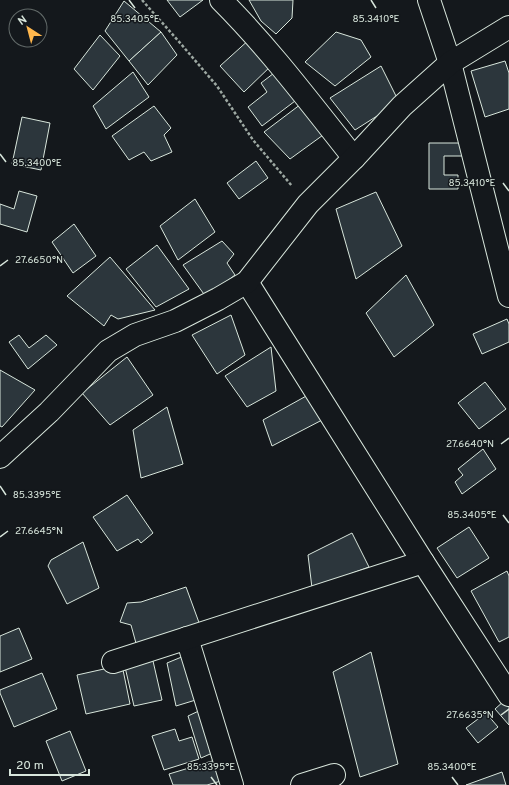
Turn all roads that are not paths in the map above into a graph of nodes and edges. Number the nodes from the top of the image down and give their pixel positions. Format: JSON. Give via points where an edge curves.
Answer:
{"nodes":[{"id":1,"x":221,"y":0,"type":"edge"},
{"id":2,"x":429,"y":0,"type":"edge"},
{"id":3,"x":509,"y":27,"type":"edge"},
{"id":4,"x":450,"y":63,"type":"junction"},
{"id":5,"x":354,"y":158,"type":"junction"},
{"id":6,"x":247,"y":282,"type":"junction"},
{"id":7,"x":509,"y":296,"type":"edge"},
{"id":8,"x":0,"y":457,"type":"edge"},
{"id":9,"x":423,"y":562,"type":"junction"},
{"id":10,"x":187,"y":638,"type":"junction"},
{"id":11,"x":113,"y":662,"type":"dead end"},
{"id":12,"x":509,"y":695,"type":"edge"},
{"id":13,"x":334,"y":775,"type":"dead end"},
{"id":14,"x":232,"y":785,"type":"edge"},
{"id":15,"x":302,"y":785,"type":"edge"}],
"edges":[{"from":1,"to":5,"type":"street","via":[[280,66]]},
{"from":2,"to":4,"type":"street"},
{"from":3,"to":4,"type":"street"},
{"from":4,"to":5,"type":"street","via":[[402,106]]},
{"from":4,"to":7,"type":"street"},
{"from":5,"to":6,"type":"street","via":[[308,204]]},
{"from":6,"to":8,"type":"street","via":[[175,321],[135,335],[108,351],[49,412]]},
{"from":6,"to":9,"type":"street"},
{"from":9,"to":10,"type":"street"},
{"from":9,"to":12,"type":"street"},
{"from":10,"to":11,"type":"street"},
{"from":10,"to":14,"type":"street"},
{"from":13,"to":15,"type":"street"}]}
